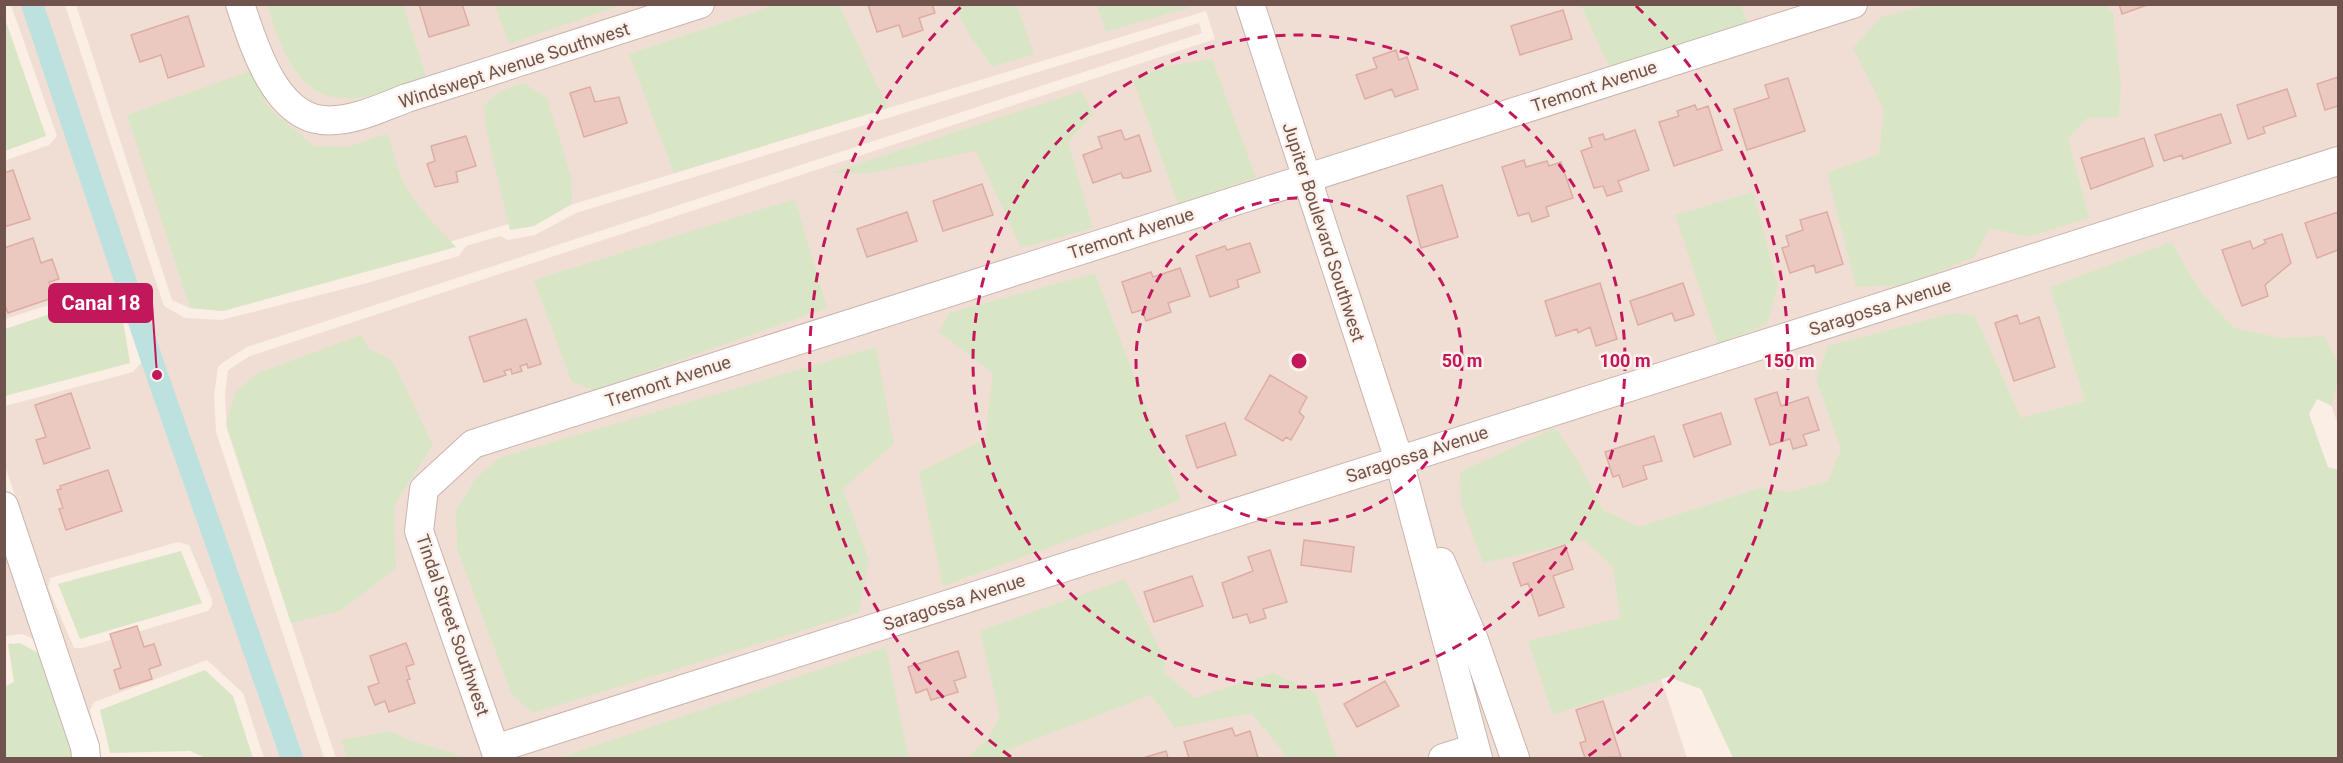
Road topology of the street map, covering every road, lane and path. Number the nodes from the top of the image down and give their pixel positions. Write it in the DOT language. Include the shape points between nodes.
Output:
graph roads {
  1 [pos="240,4"];
  2 [pos="700,4"];
  3 [pos="1250,4"];
  4 [pos="1853,4"];
  5 [pos="2338,161"];
  6 [pos="1306,177"];
  7 [pos="1399,460"];
  8 [pos="424,489"];
  9 [pos="4,506"];
  10 [pos="10,542"];
  11 [pos="1477,753"];
  12 [pos="497,754"];
  13 [pos="86,759"];
  14 [pos="1443,759"];
  15 [pos="1515,759"];
  1 -- 2 [label="street, Windswept Avenue Southwest" via="268,79 291,106 321,120 362,116 406,98"];
  3 -- 6 [label="street, Jupiter Boulevard Southwest"];
  4 -- 6 [label="street, Tremont Avenue"];
  5 -- 7 [label="street, Saragossa Avenue"];
  6 -- 7 [label="street, Jupiter Boulevard Southwest"];
  6 -- 8 [label="street, Tremont Avenue" via="473,444"];
  7 -- 11 [label="street, Jupiter Boulevard Southwest"];
  7 -- 12 [label="street, Saragossa Avenue"];
  7 -- 15 [label="street, Jupiter Boulevard Southwest" via="1474,640"];
  8 -- 12 [label="street, Tindal Street Southwest" via="419,531"];
  9 -- 10 [label="street"];
  10 -- 13 [label="street" via="85,747"];
  11 -- 14 [label="street"];
}
